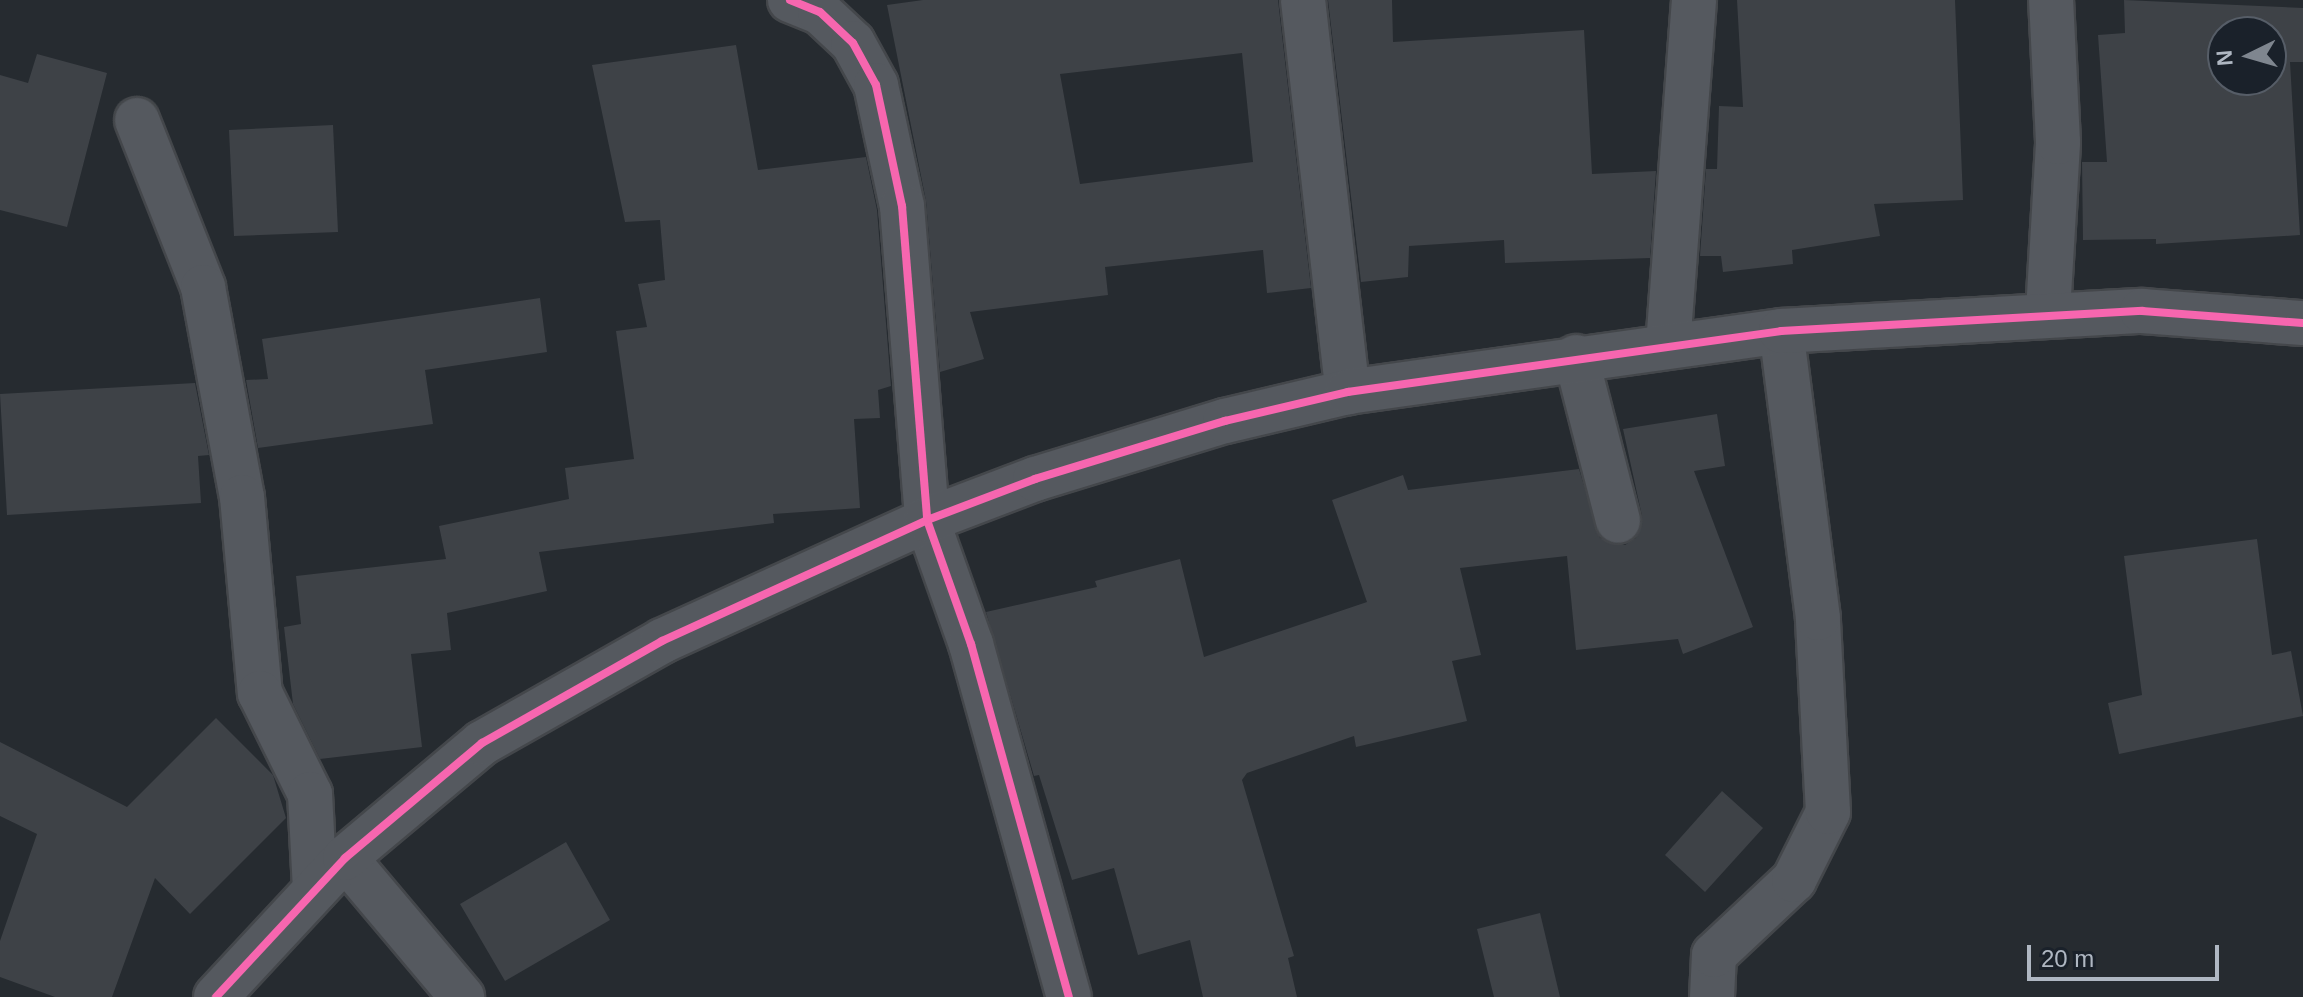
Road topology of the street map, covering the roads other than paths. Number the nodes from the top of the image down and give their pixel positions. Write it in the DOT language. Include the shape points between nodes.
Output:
graph roads {
  1 [pos="790,0"];
  2 [pos="1303,0"];
  3 [pos="1694,0"];
  4 [pos="2051,0"];
  5 [pos="137,120"];
  6 [pos="2048,312"];
  7 [pos="2303,323"];
  8 [pos="1781,331"];
  9 [pos="1668,346"];
  10 [pos="1576,357"];
  11 [pos="1348,392"];
  12 [pos="927,520"];
  13 [pos="1618,521"];
  14 [pos="345,858"];
  15 [pos="315,890"];
  16 [pos="216,997"];
  17 [pos="462,997"];
  18 [pos="1069,997"];
  19 [pos="1712,997"];
  1 -- 12 [label="street" via="820,12 853,43 876,85 902,206"];
  2 -- 11 [label="street"];
  3 -- 9 [label="street"];
  4 -- 6 [label="street" via="2058,142"];
  5 -- 15 [label="street" via="203,287 242,497 260,693 310,794"];
  6 -- 7 [label="street" via="2142,311"];
  6 -- 8 [label="street"];
  8 -- 9 [label="street"];
  8 -- 19 [label="street" via="1818,618 1828,812 1794,880 1714,955"];
  9 -- 10 [label="street"];
  10 -- 11 [label="street"];
  10 -- 13 [label="street"];
  11 -- 12 [label="street" via="1211,425"];
  12 -- 14 [label="street" via="662,641 550,701 435,778"];
  12 -- 18 [label="street" via="971,644"];
  14 -- 15 [label="street"];
  14 -- 17 [label="street"];
  15 -- 16 [label="street"];
}
